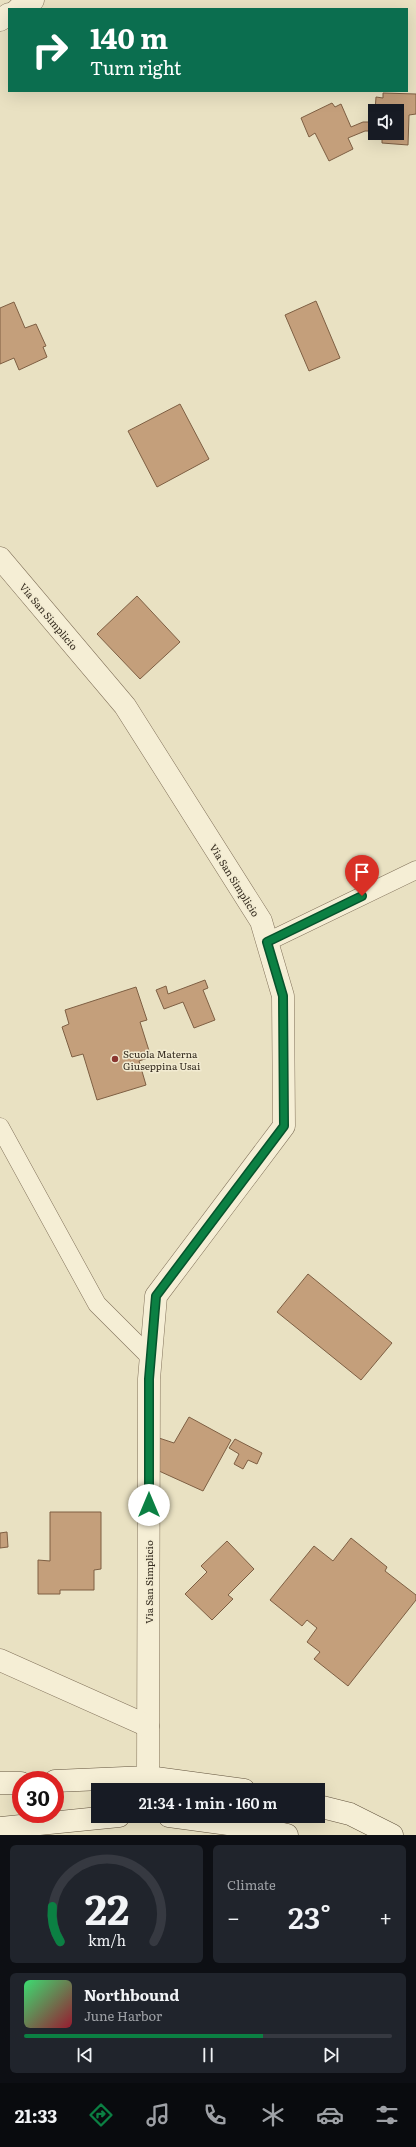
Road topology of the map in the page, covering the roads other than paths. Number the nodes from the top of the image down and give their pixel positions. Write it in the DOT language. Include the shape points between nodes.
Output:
graph roads {
  1 [pos="34,0"];
  2 [pos="20,8"];
  3 [pos="0,558"];
  4 [pos="416,870"];
  5 [pos="267,942"];
  6 [pos="0,1127"];
  7 [pos="151,1358"];
  8 [pos="0,1660"];
  9 [pos="148,1726"];
  10 [pos="148,1777"];
  11 [pos="64,1781"];
  12 [pos="0,1783"];
  13 [pos="12,1783"];
  14 [pos="192,1783"];
  15 [pos="325,1808"];
  16 [pos="91,1819"];
  17 [pos="220,1823"];
  18 [pos="0,1828"];
  19 [pos="287,1835"];
  20 [pos="392,1835"];
  1 -- 2 [label="street"];
  3 -- 5 [label="street, Via San Simplicio" via="125,706 260,921"];
  4 -- 5 [label="lane"];
  5 -- 7 [label="street, Via San Simplicio" via="283,996 284,1126 156,1296"];
  6 -- 7 [label="lane" via="97,1304"];
  7 -- 9 [label="street, Via San Simplicio"];
  8 -- 9 [label="street"];
  9 -- 10 [label="street, Via San Simplicio"];
  10 -- 11 [label="street"];
  10 -- 14 [label="street"];
  12 -- 13 [label="street"];
  15 -- 20 [label="street" via="350,1814"];
  16 -- 18 [label="street"];
  17 -- 19 [label="street"];
}
